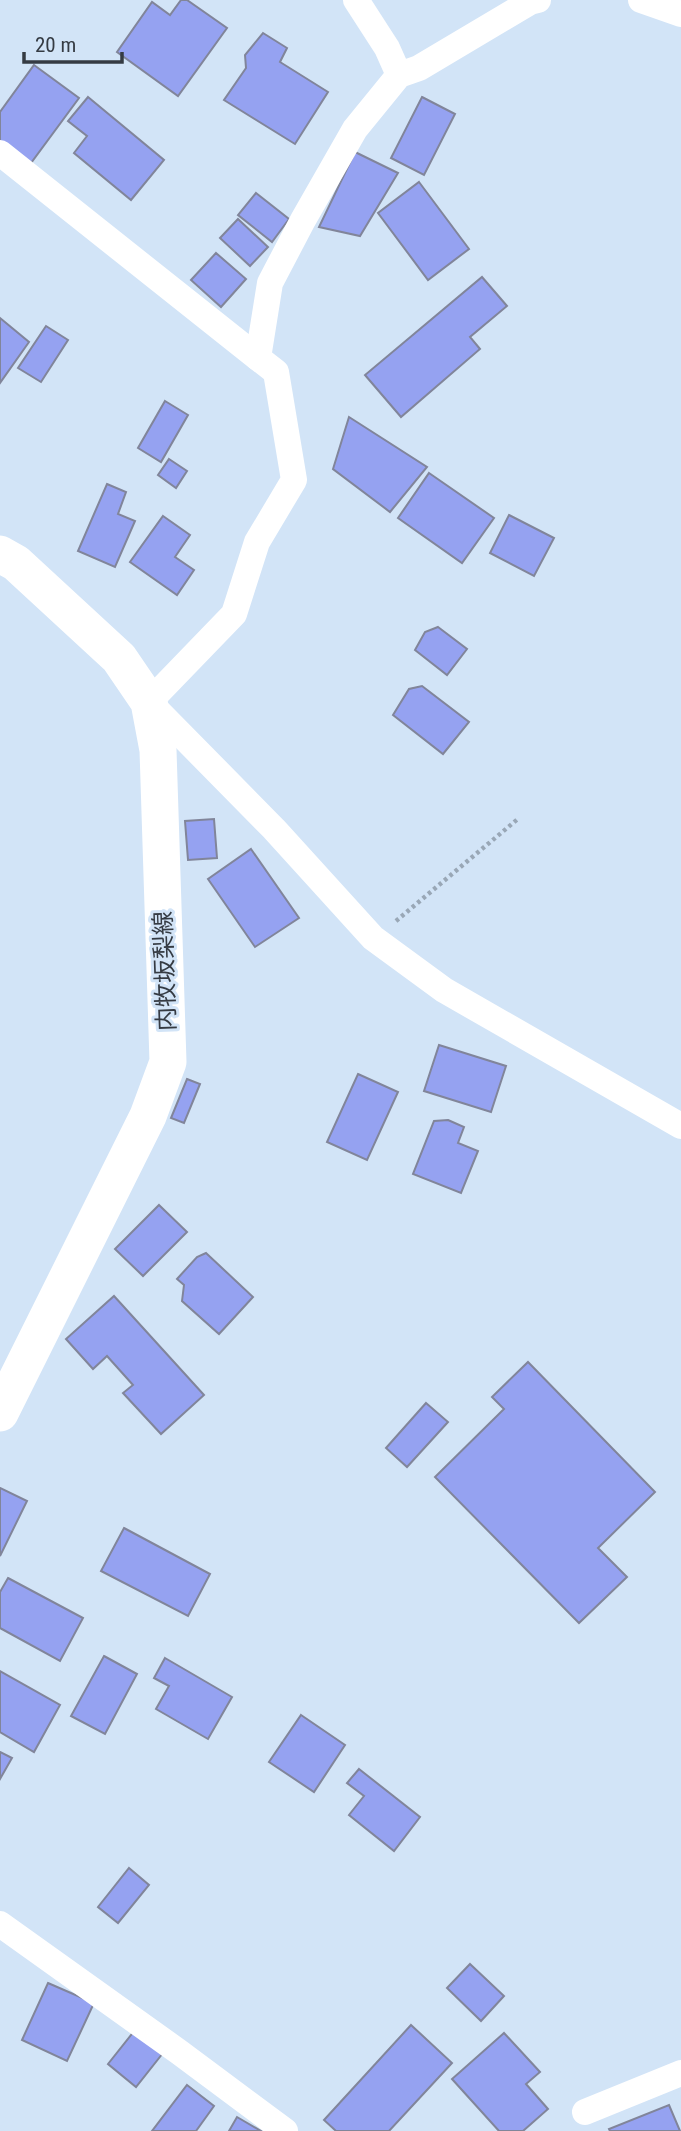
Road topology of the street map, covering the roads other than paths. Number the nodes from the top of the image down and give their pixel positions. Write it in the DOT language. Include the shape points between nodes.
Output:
graph roads {
  1 [pos="356,0"];
  2 [pos="538,0"];
  3 [pos="641,0"];
  4 [pos="681,15"];
  5 [pos="400,75"];
  6 [pos="0,153"];
  7 [pos="258,358"];
  8 [pos="0,554"];
  9 [pos="149,702"];
  10 [pos="681,1126"];
  11 [pos="0,1413"];
  12 [pos="0,1924"];
  13 [pos="681,2073"];
  14 [pos="585,2112"];
  15 [pos="285,2131"];
  1 -- 5 [label="street"];
  2 -- 5 [label="street"];
  3 -- 4 [label="street"];
  5 -- 7 [label="street" via="355,129 270,283"];
  6 -- 7 [label="street"];
  7 -- 9 [label="street" via="276,372 294,480 257,542 233,614"];
  8 -- 9 [label="main road, 内牧坂梨線" via="16,563 119,658"];
  9 -- 10 [label="street" via="373,938 444,990"];
  9 -- 11 [label="main road, 内牧坂梨線" via="158,750 168,1062 148,1116"];
  12 -- 15 [label="street"];
  13 -- 14 [label="street"];
}
